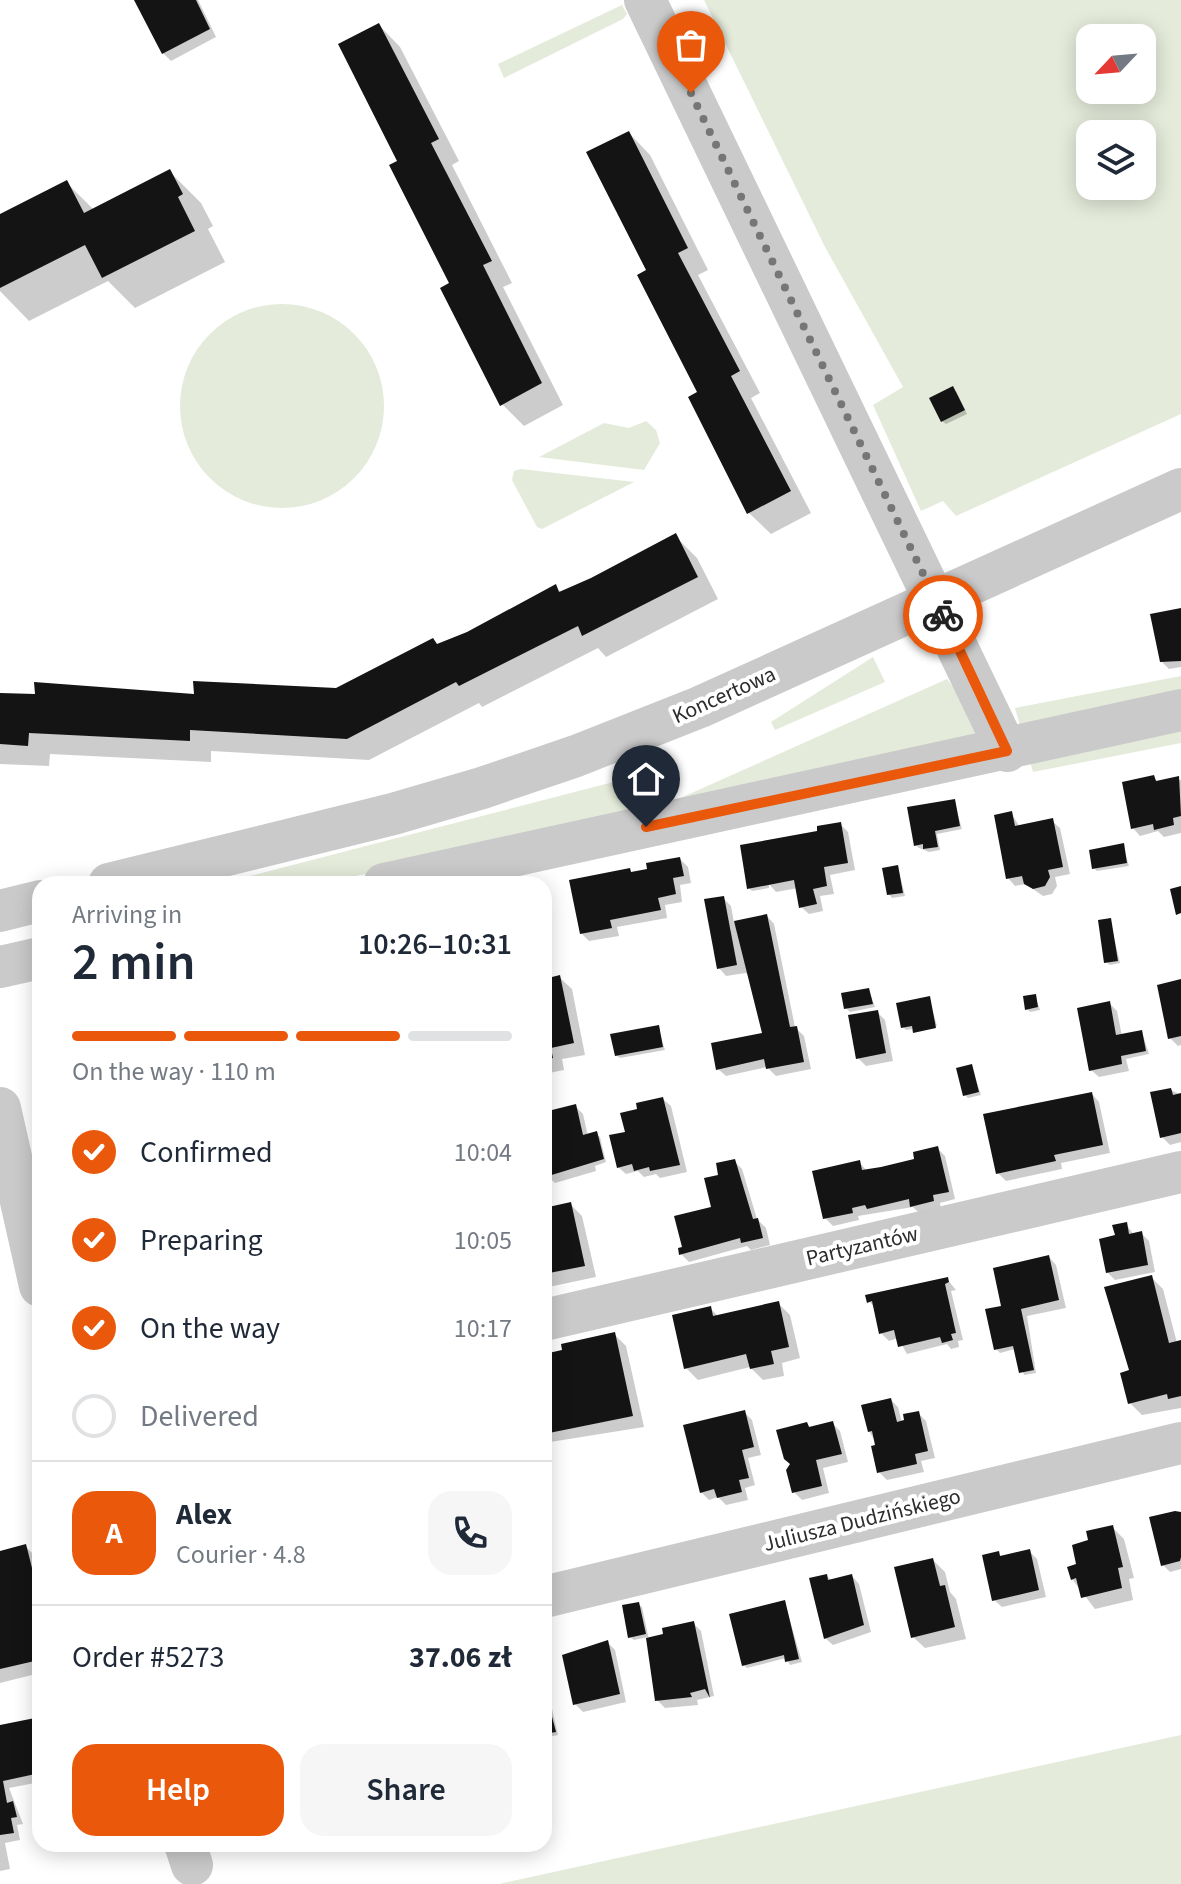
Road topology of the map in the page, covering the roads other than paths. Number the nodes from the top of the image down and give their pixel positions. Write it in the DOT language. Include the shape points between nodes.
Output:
graph roads {
  1 [pos="645,0"];
  2 [pos="1181,489"];
  3 [pos="935,600"];
  4 [pos="1181,710"];
  5 [pos="1007,751"];
  6 [pos="141,876"];
  7 [pos="421,876"];
  8 [pos="32,903"];
  9 [pos="0,911"];
  10 [pos="32,960"];
  11 [pos="0,967"];
  12 [pos="0,1108"];
  13 [pos="1181,1172"];
  14 [pos="32,1250"];
  15 [pos="552,1318"];
  16 [pos="1181,1443"];
  17 [pos="552,1595"];
  1 -- 3 [label="street"];
  2 -- 3 [label="street, Koncertowa"];
  3 -- 5 [label="street"];
  3 -- 6 [label="street, Koncertowa" via="700,707 522,775 393,814"];
  4 -- 5 [label="street"];
  5 -- 7 [label="street"];
  8 -- 9 [label="street"];
  10 -- 11 [label="street"];
  12 -- 14 [label="street"];
  13 -- 15 [label="street, Partyzantów"];
  16 -- 17 [label="street, Juliusza Dudzińskiego"];
}
